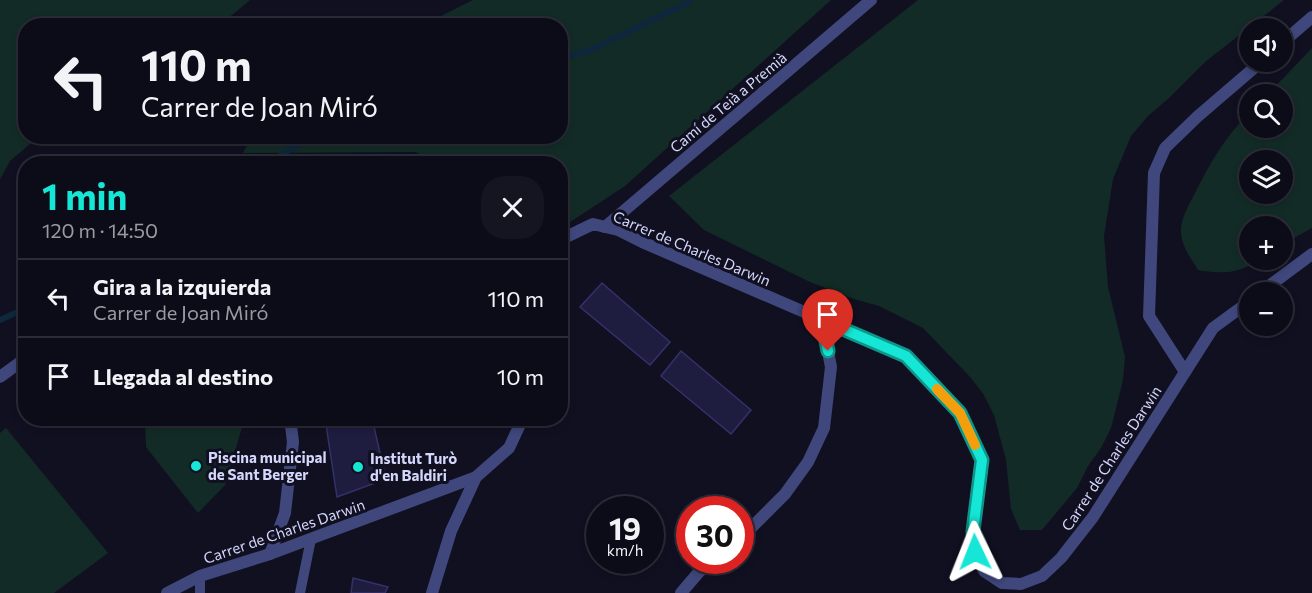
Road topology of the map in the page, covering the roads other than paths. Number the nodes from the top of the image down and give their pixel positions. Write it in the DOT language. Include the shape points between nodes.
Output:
graph roads {
  1 [pos="871,0"];
  2 [pos="1312,17"];
  3 [pos="1293,33"];
  4 [pos="1249,72"];
  5 [pos="605,227"];
  6 [pos="568,236"];
  7 [pos="1312,254"];
  8 [pos="1274,282"];
  9 [pos="1239,309"];
  10 [pos="822,320"];
  11 [pos="18,364"];
  12 [pos="1185,372"];
  13 [pos="0,377"];
  14 [pos="291,426"];
  15 [pos="519,426"];
  16 [pos="476,477"];
  17 [pos="754,525"];
  18 [pos="311,539"];
  19 [pos="270,554"];
  20 [pos="697,574"];
  21 [pos="200,576"];
  22 [pos="167,593"];
  23 [pos="200,593"];
  24 [pos="300,593"];
  25 [pos="432,593"];
  26 [pos="681,593"];
  1 -- 5 [label="street, Camí de Teià a Premià"];
  2 -- 3 [label="street"];
  4 -- 12 [label="street" via="1165,148 1154,173 1149,316"];
  5 -- 6 [label="street, Carrer de Charles Darwin" via="593,224"];
  5 -- 10 [label="street, Carrer de Charles Darwin"];
  7 -- 8 [label="street"];
  9 -- 12 [label="street, Carrer de Charles Darwin" via="1213,328"];
  10 -- 12 [label="street, Carrer de Charles Darwin" via="906,356 960,413 982,460 973,531 975,552 984,571 1002,584 1021,584 1042,576 1062,558 1093,517"];
  10 -- 17 [label="street" via="831,367 824,428 808,462 785,494"];
  11 -- 13 [label="street"];
  14 -- 19 [label="street" via="293,442 285,513"];
  15 -- 16 [label="street, Carrer de Charles Darwin" via="509,448"];
  16 -- 18 [label="street, Carrer de Charles Darwin"];
  16 -- 25 [label="street" via="451,531"];
  18 -- 19 [label="street, Carrer de Charles Darwin"];
  18 -- 24 [label="lane"];
  19 -- 21 [label="street, Carrer de Charles Darwin"];
  20 -- 26 [label="street"];
  21 -- 22 [label="street, Carrer de Charles Darwin"];
  21 -- 23 [label="lane"];
}
